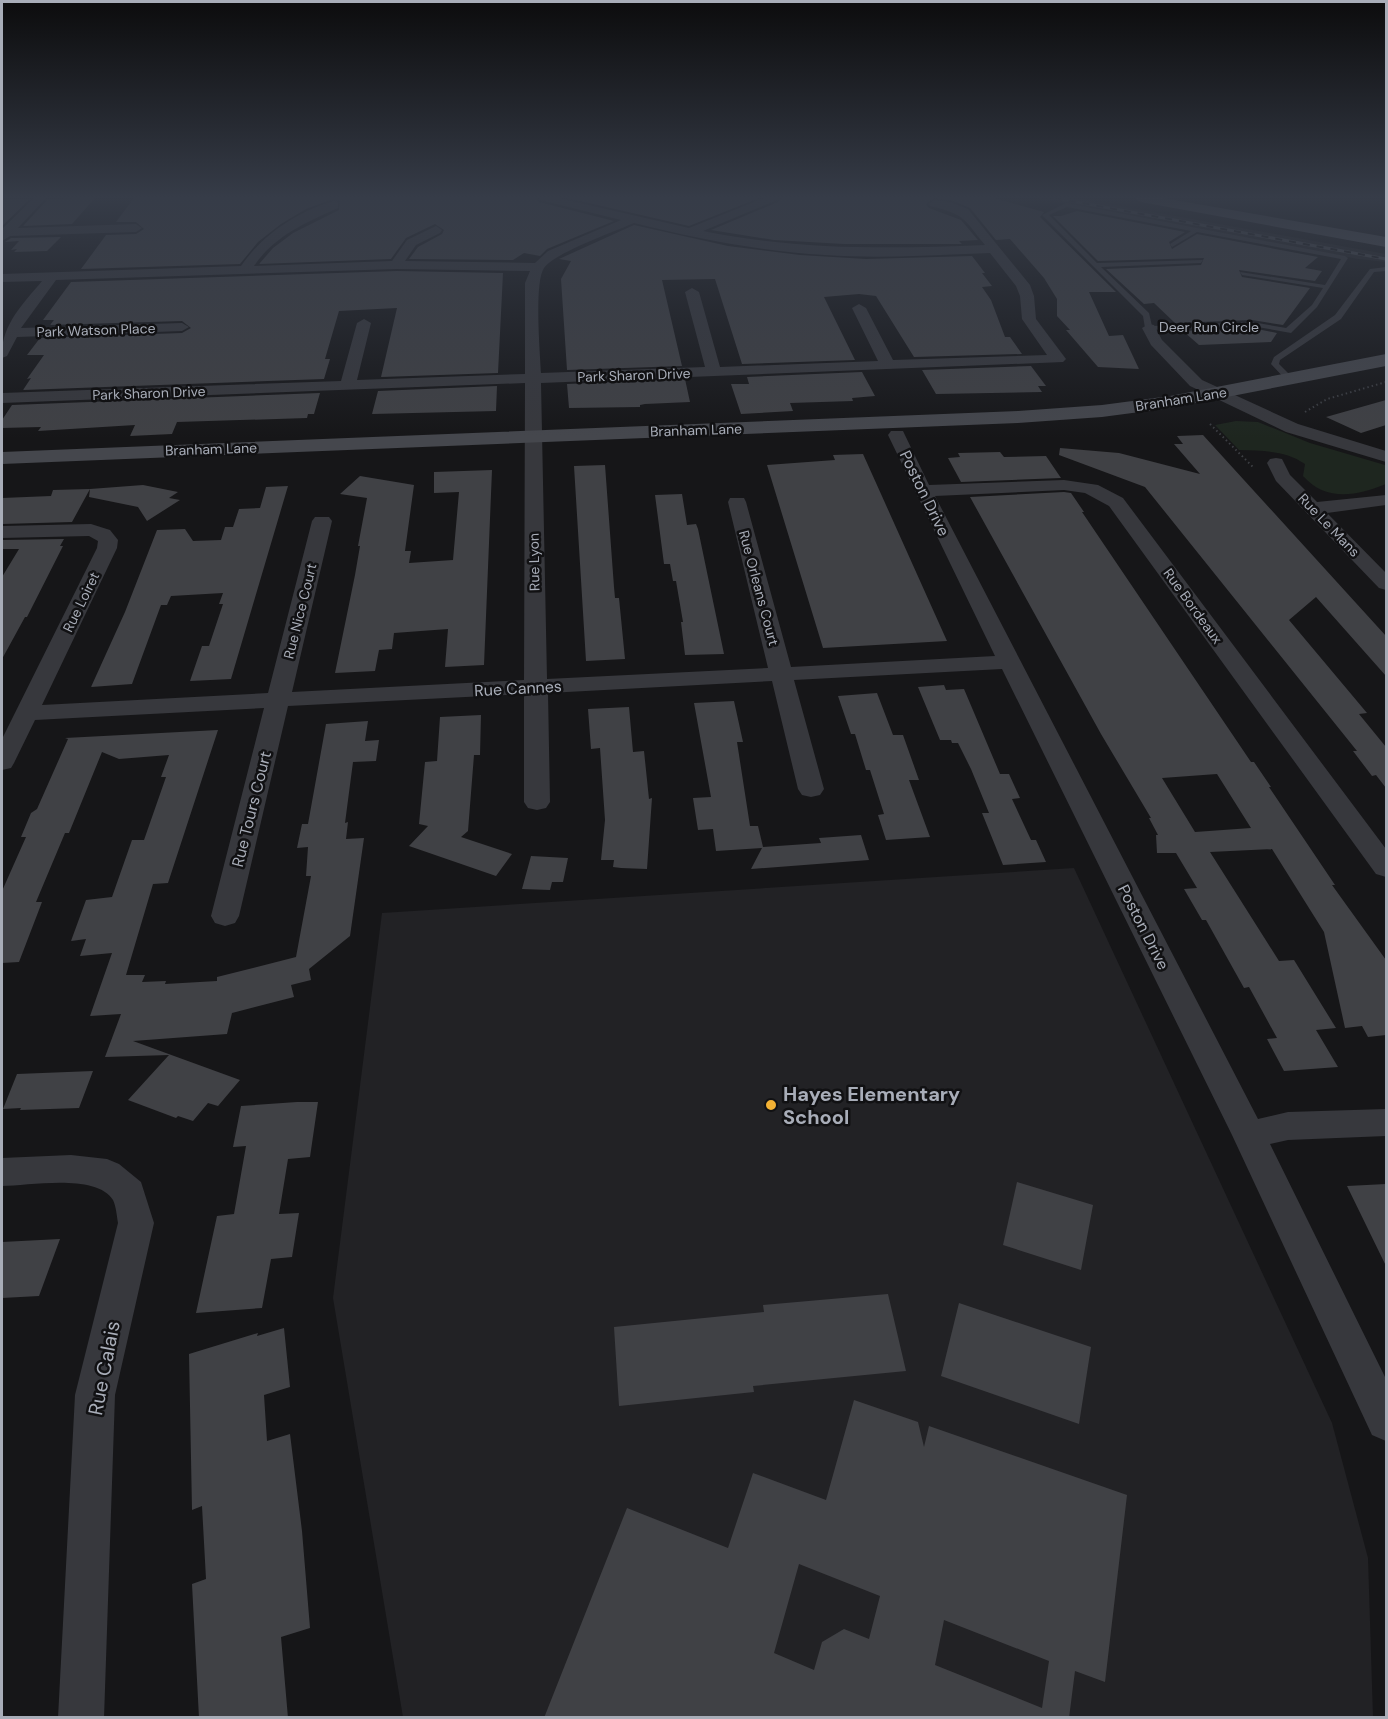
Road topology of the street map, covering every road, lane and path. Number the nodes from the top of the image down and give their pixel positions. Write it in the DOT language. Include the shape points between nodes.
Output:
graph roads {
  1 [pos="51,278"];
  2 [pos="534,278"];
  3 [pos="1018,278"];
  4 [pos="1108,278"];
  5 [pos="1274,278"];
  6 [pos="1332,278"];
  7 [pos="1366,278"];
  8 [pos="1327,287"];
  9 [pos="692,292"];
  10 [pos="859,308"];
  11 [pos="364,323"];
  12 [pos="182,327"];
  13 [pos="1149,328"];
  14 [pos="10,333"];
  15 [pos="2,352"];
  16 [pos="1386,360"];
  17 [pos="888,366"];
  18 [pos="714,372"];
  19 [pos="1386,374"];
  20 [pos="532,379"];
  21 [pos="1291,380"];
  22 [pos="1386,382"];
  23 [pos="348,386"];
  24 [pos="1218,394"];
  25 [pos="2,398"];
  26 [pos="1240,405"];
  27 [pos="1305,412"];
  28 [pos="1210,424"];
  29 [pos="897,435"];
  30 [pos="533,443"];
  31 [pos="1386,456"];
  32 [pos="2,458"];
  33 [pos="1276,463"];
  34 [pos="1253,467"];
  35 [pos="2,472"];
  36 [pos="923,491"];
  37 [pos="1386,500"];
  38 [pos="737,502"];
  39 [pos="1313,508"];
  40 [pos="322,521"];
  41 [pos="2,532"];
  42 [pos="1386,584"];
  43 [pos="1009,662"];
  44 [pos="780,674"];
  45 [pos="536,687"];
  46 [pos="277,701"];
  47 [pos="26,713"];
  48 [pos="2,763"];
  49 [pos="811,789"];
  50 [pos="537,802"];
  51 [pos="1386,868"];
  52 [pos="225,916"];
  53 [pos="1386,1122"];
  54 [pos="1249,1135"];
  55 [pos="2,1172"];
  56 [pos="1386,1421"];
  57 [pos="81,1718"];
  1 -- 14 [label="street"];
  2 -- 20 [label="street, Rue Lyon"];
  3 -- 17 [label="street, Park Sharon Drive" via="1027,296 1029,319 1058,359"];
  4 -- 13 [label="lane, Deer Run Circle" via="1146,315"];
  5 -- 8 [label="lane"];
  6 -- 8 [label="lane, Deer Run Circle"];
  7 -- 21 [label="lane" via="1338,317 1277,359 1275,364"];
  8 -- 13 [label="lane, Deer Run Circle" via="1315,306 1288,331 1252,324"];
  9 -- 18 [label="street"];
  10 -- 17 [label="street"];
  11 -- 23 [label="street"];
  12 -- 14 [label="street, Park Watson Place"];
  13 -- 24 [label="street, Deer Run Circle" via="1156,342 1196,383"];
  14 -- 15 [label="street"];
  16 -- 21 [label="main road, Branham Lane"];
  17 -- 18 [label="street, Park Sharon Drive"];
  18 -- 20 [label="street, Park Sharon Drive"];
  19 -- 26 [label="main road, Branham Lane"];
  20 -- 23 [label="street, Park Sharon Drive"];
  20 -- 30 [label="street, Rue Lyon"];
  21 -- 24 [label="main road, Branham Lane"];
  22 -- 27 [label="path" via="1327,399"];
  23 -- 25 [label="street, Park Sharon Drive"];
  24 -- 26 [label="street, Deer Run Circle"];
  24 -- 30 [label="main road, Branham Lane" via="1102,411"];
  26 -- 29 [label="main road, Branham Lane" via="1121,423"];
  26 -- 31 [label="street, Deer Run Circle" via="1292,428"];
  28 -- 34 [label="path"];
  29 -- 30 [label="main road, Branham Lane"];
  29 -- 36 [label="street, Poston Drive"];
  30 -- 32 [label="main road, Branham Lane"];
  30 -- 35 [label="main road, Branham Lane"];
  30 -- 45 [label="street, Rue Lyon"];
  33 -- 39 [label="street, Rue Le Mans" via="1282,477"];
  36 -- 43 [label="street, Poston Drive"];
  36 -- 51 [label="street, Rue Bordeaux" via="1065,485 1104,492 1116,502"];
  37 -- 39 [label="street"];
  38 -- 44 [label="street, Rue Orleans Court"];
  39 -- 42 [label="street, Rue Le Mans"];
  40 -- 46 [label="street, Rue Nice Court"];
  41 -- 47 [label="street, Rue Loiret" via="91,530 108,540"];
  43 -- 44 [label="street, Rue Cannes"];
  43 -- 54 [label="street, Poston Drive"];
  44 -- 45 [label="street, Rue Cannes"];
  44 -- 49 [label="street, Rue Orleans Court"];
  45 -- 46 [label="street, Rue Cannes"];
  45 -- 50 [label="street, Rue Lyon"];
  46 -- 47 [label="street, Rue Cannes"];
  46 -- 52 [label="street, Rue Tours Court"];
  47 -- 48 [label="street, Rue Loiret"];
  53 -- 54 [label="street" via="1288,1126"];
  54 -- 56 [label="street, Poston Drive"];
  55 -- 57 [label="street, Rue Calais" via="71,1169 107,1174 129,1193 136,1223 94,1395"];
}
